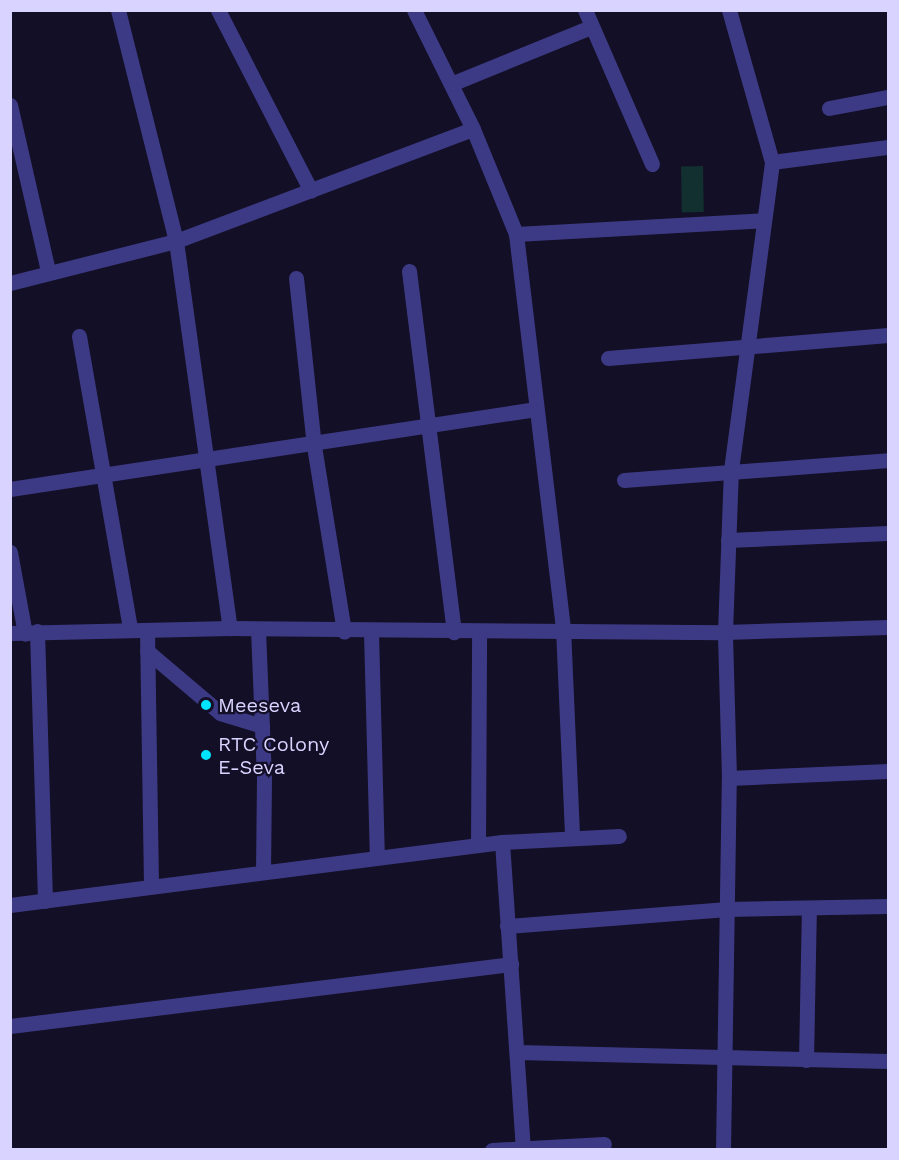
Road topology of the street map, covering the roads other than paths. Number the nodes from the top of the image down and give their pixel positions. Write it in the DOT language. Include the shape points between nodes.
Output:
graph roads {
  1 [pos="118,10"];
  2 [pos="218,10"];
  3 [pos="414,10"];
  4 [pos="585,10"];
  5 [pos="729,10"];
  6 [pos="591,27"];
  7 [pos="451,84"];
  8 [pos="888,97"];
  9 [pos="10,105"];
  10 [pos="829,108"];
  11 [pos="473,129"];
  12 [pos="888,147"];
  13 [pos="772,162"];
  14 [pos="652,165"];
  15 [pos="311,190"];
  16 [pos="764,220"];
  17 [pos="516,234"];
  18 [pos="176,241"];
  19 [pos="48,271"];
  20 [pos="409,271"];
  21 [pos="296,278"];
  22 [pos="10,283"];
  23 [pos="888,335"];
  24 [pos="79,336"];
  25 [pos="744,347"];
  26 [pos="608,358"];
  27 [pos="536,409"];
  28 [pos="428,426"];
  29 [pos="314,446"];
  30 [pos="888,460"];
  31 [pos="208,461"];
  32 [pos="730,470"];
  33 [pos="101,473"];
  34 [pos="624,480"];
  35 [pos="10,489"];
  36 [pos="888,533"];
  37 [pos="728,540"];
  38 [pos="10,552"];
  39 [pos="888,627"];
  40 [pos="230,628"];
  41 [pos="563,628"];
  42 [pos="130,629"];
  43 [pos="258,629"];
  44 [pos="147,630"];
  45 [pos="479,631"];
  46 [pos="344,632"];
  47 [pos="371,632"];
  48 [pos="454,632"];
  49 [pos="724,632"];
  50 [pos="24,633"];
  51 [pos="147,651"];
  52 [pos="262,726"];
  53 [pos="888,771"];
  54 [pos="729,778"];
  55 [pos="572,836"];
  56 [pos="620,836"];
  57 [pos="502,842"];
  58 [pos="478,845"];
  59 [pos="377,857"];
  60 [pos="263,871"];
  61 [pos="151,885"];
  62 [pos="45,901"];
  63 [pos="10,905"];
  64 [pos="888,906"];
  65 [pos="809,908"];
  66 [pos="727,909"];
  67 [pos="507,926"];
  68 [pos="511,964"];
  69 [pos="10,1026"];
  70 [pos="517,1052"];
  71 [pos="726,1058"];
  72 [pos="806,1060"];
  73 [pos="888,1061"];
  74 [pos="604,1144"];
  75 [pos="523,1147"];
  76 [pos="492,1149"];
  77 [pos="723,1149"];
  1 -- 18 [label="street"];
  2 -- 15 [label="street"];
  3 -- 7 [label="street"];
  4 -- 6 [label="street"];
  5 -- 13 [label="street"];
  6 -- 7 [label="street"];
  6 -- 14 [label="street"];
  7 -- 11 [label="street"];
  8 -- 10 [label="street"];
  9 -- 19 [label="street"];
  11 -- 15 [label="street"];
  11 -- 17 [label="street"];
  12 -- 13 [label="street"];
  13 -- 16 [label="street"];
  15 -- 18 [label="street"];
  16 -- 17 [label="street"];
  16 -- 25 [label="street"];
  17 -- 27 [label="street"];
  18 -- 19 [label="street"];
  18 -- 31 [label="street"];
  19 -- 22 [label="street"];
  20 -- 28 [label="street"];
  21 -- 29 [label="street"];
  23 -- 25 [label="street"];
  24 -- 33 [label="street"];
  25 -- 26 [label="street"];
  25 -- 32 [label="street"];
  27 -- 28 [label="street"];
  27 -- 41 [label="street"];
  28 -- 29 [label="street"];
  28 -- 48 [label="street"];
  29 -- 31 [label="street"];
  29 -- 46 [label="street"];
  30 -- 32 [label="street"];
  31 -- 33 [label="street"];
  31 -- 40 [label="street"];
  32 -- 34 [label="street"];
  32 -- 37 [label="street"];
  33 -- 35 [label="street"];
  33 -- 42 [label="street"];
  36 -- 37 [label="street"];
  37 -- 49 [label="street"];
  38 -- 50 [label="street"];
  39 -- 49 [label="street"];
  40 -- 43 [label="street"];
  40 -- 44 [label="street"];
  41 -- 45 [label="street"];
  41 -- 49 [label="street"];
  41 -- 55 [label="street"];
  42 -- 44 [label="street"];
  42 -- 50 [label="street"];
  43 -- 46 [label="street"];
  43 -- 52 [label="street"];
  44 -- 51 [label="street"];
  45 -- 48 [label="street"];
  45 -- 58 [label="street"];
  46 -- 47 [label="street"];
  47 -- 48 [label="street"];
  47 -- 59 [label="street"];
  49 -- 54 [label="street"];
  50 -- 62 [label="street"];
  51 -- 52 [label="street" via="220,713"];
  51 -- 61 [label="street"];
  52 -- 60 [label="street"];
  53 -- 54 [label="street"];
  54 -- 66 [label="street"];
  55 -- 56 [label="street"];
  55 -- 57 [label="street"];
  57 -- 58 [label="street"];
  57 -- 67 [label="street"];
  58 -- 59 [label="street"];
  59 -- 60 [label="street"];
  60 -- 61 [label="street"];
  61 -- 62 [label="street"];
  62 -- 63 [label="street"];
  64 -- 65 [label="street"];
  65 -- 66 [label="street"];
  65 -- 72 [label="street"];
  66 -- 67 [label="street"];
  66 -- 71 [label="street"];
  67 -- 68 [label="street"];
  68 -- 69 [label="street"];
  68 -- 70 [label="street"];
  70 -- 71 [label="street"];
  70 -- 75 [label="street"];
  71 -- 72 [label="street"];
  71 -- 77 [label="street"];
  72 -- 73 [label="street"];
  74 -- 75 [label="street"];
  75 -- 76 [label="street"];
}
